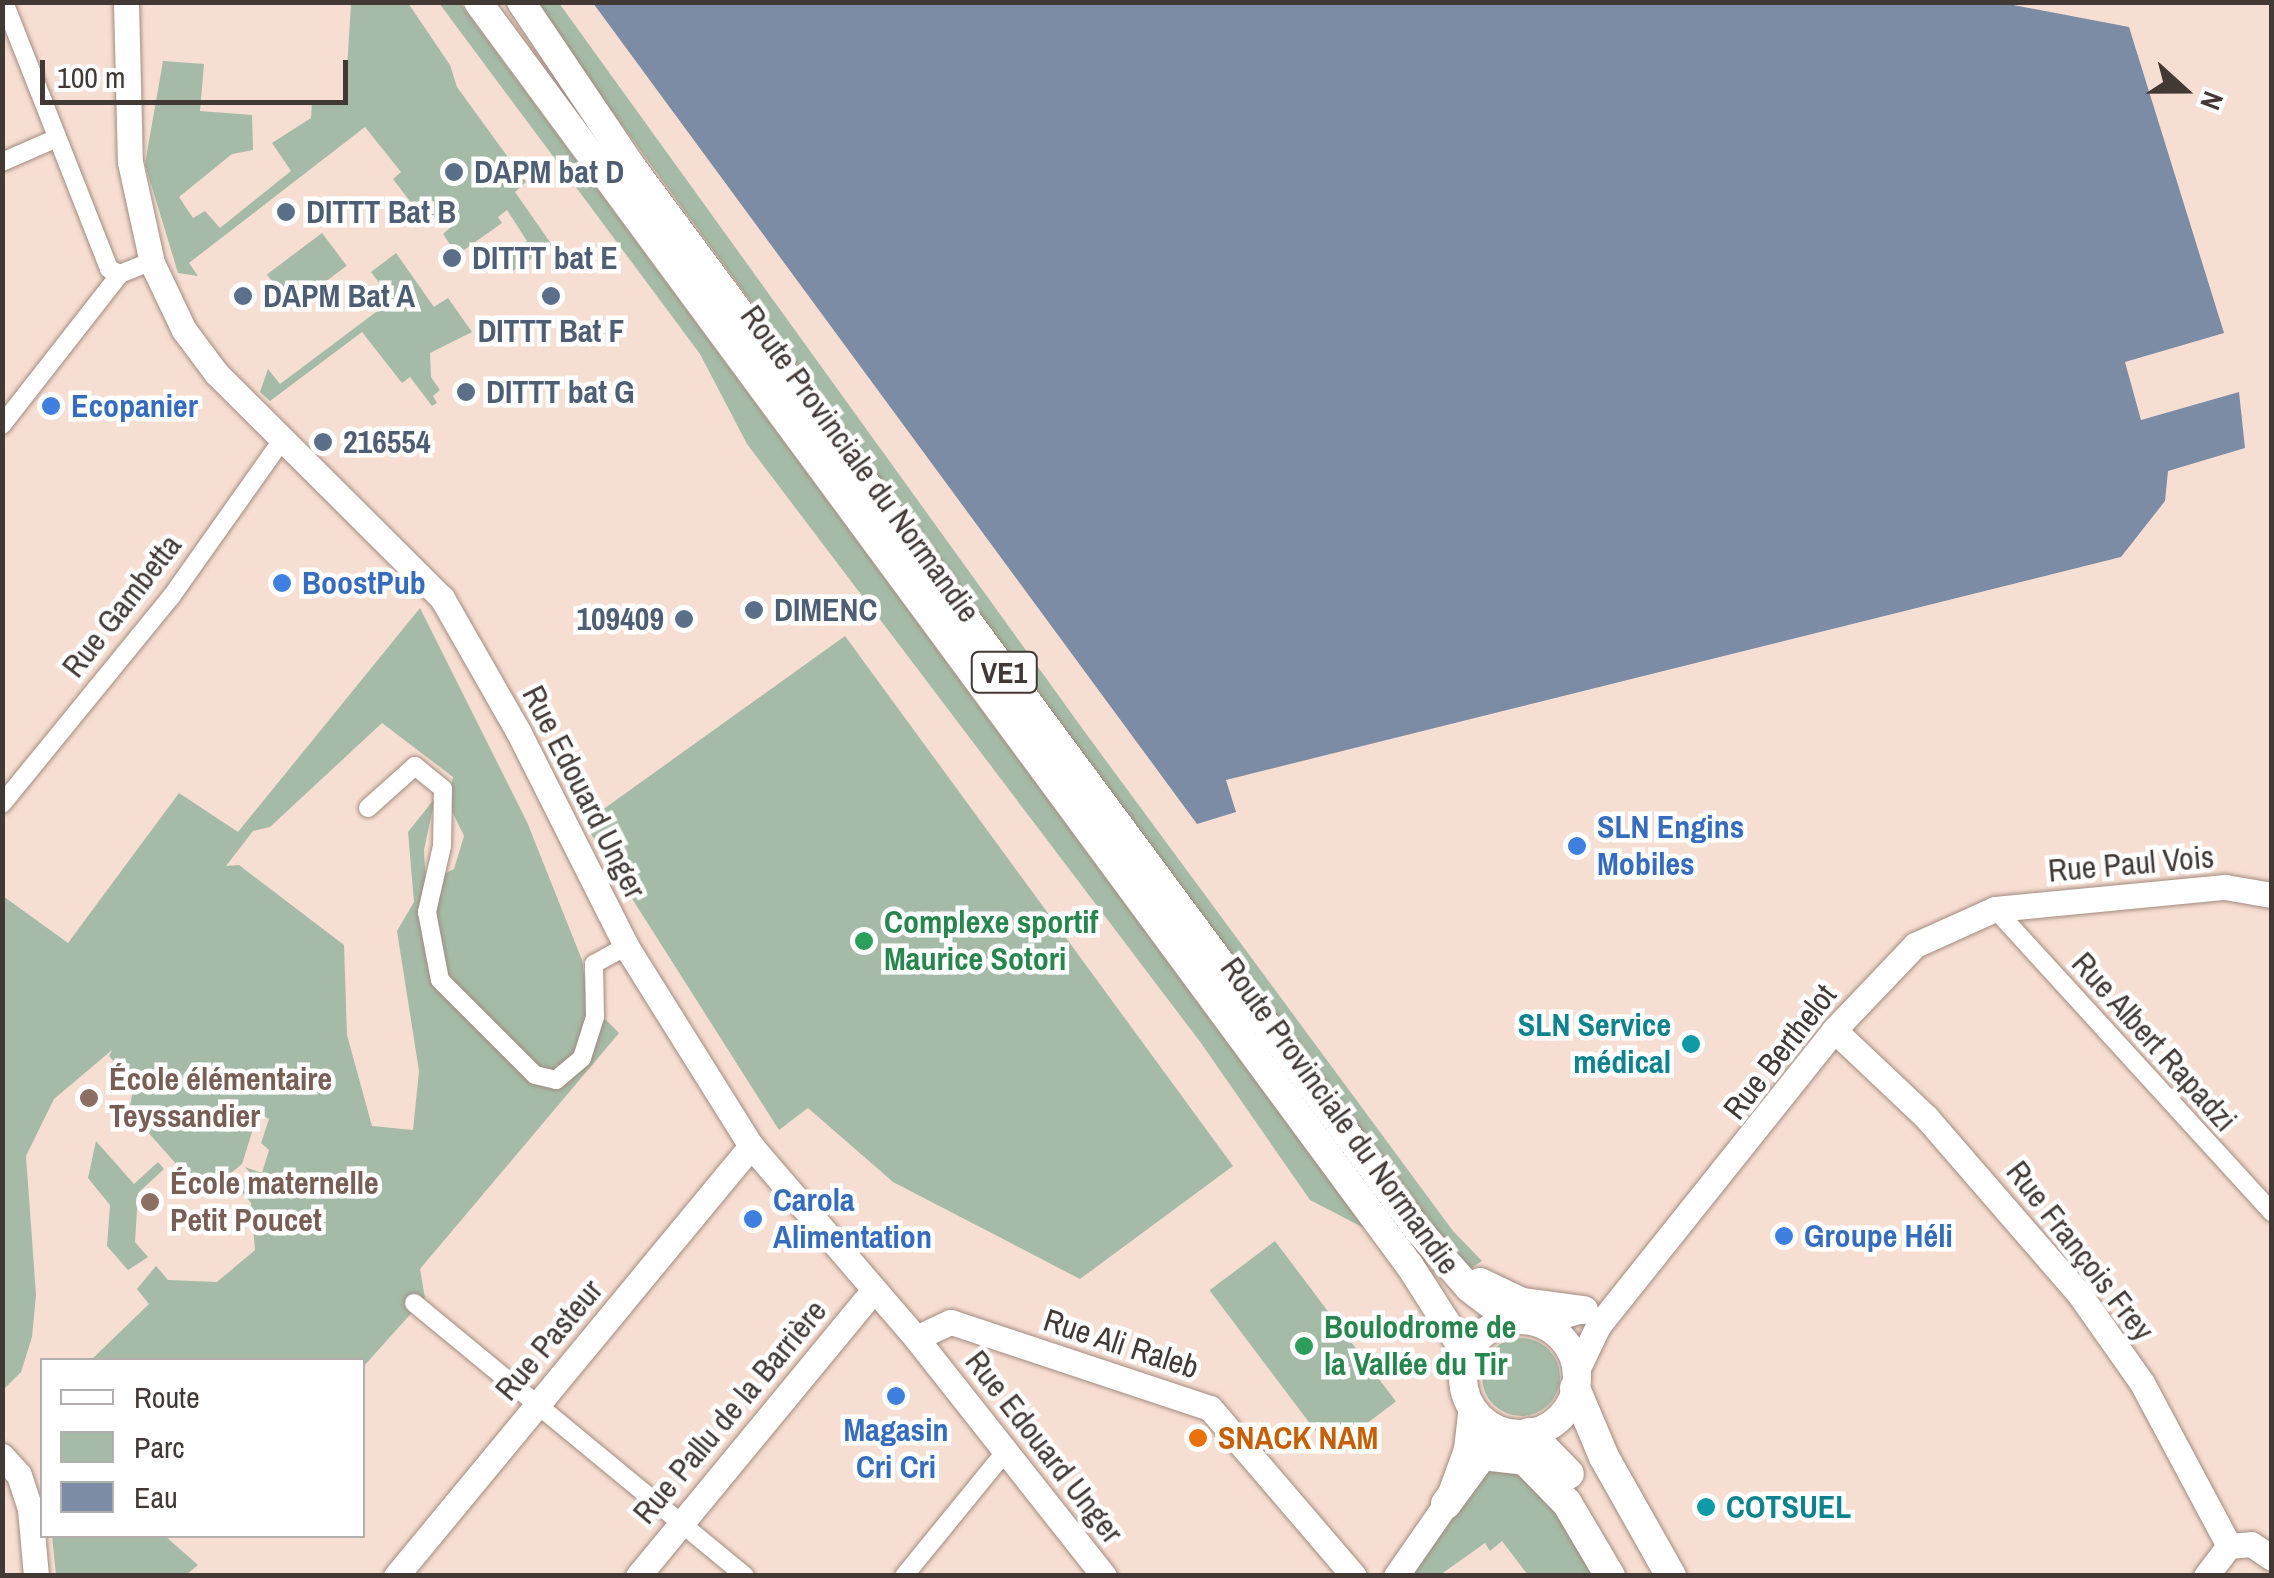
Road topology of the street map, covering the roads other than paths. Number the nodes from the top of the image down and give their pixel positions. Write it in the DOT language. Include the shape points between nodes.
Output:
graph roads {
  1 [pos="4,2"];
  2 [pos="126,2"];
  3 [pos="478,2"];
  4 [pos="521,2"];
  5 [pos="57,138"];
  6 [pos="2,162"];
  7 [pos="152,260"];
  8 [pos="120,274"];
  9 [pos="2,425"];
  10 [pos="284,439"];
  11 [pos="2,804"];
  12 [pos="368,808"];
  13 [pos="2272,895"];
  14 [pos="1996,909"];
  15 [pos="626,946"];
  16 [pos="1834,1030"];
  17 [pos="751,1146"];
  18 [pos="2272,1212"];
  19 [pos="1418,1231"];
  20 [pos="1644,1272"];
  21 [pos="874,1291"];
  22 [pos="414,1303"];
  23 [pos="1583,1310"];
  24 [pos="1524,1321"];
  25 [pos="916,1338"];
  26 [pos="1468,1355"];
  27 [pos="1576,1380"];
  28 [pos="1470,1405"];
  29 [pos="537,1406"];
  30 [pos="1524,1434"];
  31 [pos="1466,1448"];
  32 [pos="1005,1452"];
  33 [pos="2,1456"];
  34 [pos="1446,1504"];
  35 [pos="680,1524"];
  36 [pos="2228,1546"];
  37 [pos="2268,1548"];
  38 [pos="36,1576"];
  39 [pos="396,1576"];
  40 [pos="638,1576"];
  41 [pos="745,1576"];
  42 [pos="904,1576"];
  43 [pos="1104,1576"];
  44 [pos="1354,1576"];
  45 [pos="1396,1576"];
  46 [pos="1610,1576"];
  47 [pos="1631,1576"];
  48 [pos="1671,1576"];
  49 [pos="2206,1576"];
  1 -- 5 [label="street"];
  2 -- 7 [label="street, Rue Edouard Unger" via="130,162"];
  3 -- 26 [label="main road, Route Provinciale du Normandie / VE1" via="1410,1266"];
  4 -- 19 [label="main road, Route Provinciale du Normandie / VE1" via="644,183"];
  5 -- 6 [label="street"];
  5 -- 8 [label="street" via="109,268"];
  7 -- 8 [label="street"];
  7 -- 10 [label="street, Rue Edouard Unger" via="205,359"];
  8 -- 9 [label="street"];
  10 -- 11 [label="street, Rue Gambetta" via="170,597"];
  10 -- 15 [label="street, Rue Edouard Unger" via="442,598 518,730"];
  12 -- 15 [label="street" via="415,766 443,789 442,846 427,912 440,980 535,1075 556,1080 582,1058 596,1017 594,964"];
  13 -- 14 [label="street, Rue Paul Vois" via="2225,887"];
  14 -- 16 [label="street, Rue Berthelot" via="1915,945"];
  14 -- 18 [label="street, Rue Albert Rapadzi"];
  15 -- 17 [label="street, Rue Edouard Unger"];
  16 -- 20 [label="street, Rue Berthelot"];
  16 -- 36 [label="street, Rue François Frey" via="1930,1122 2080,1295 2142,1383"];
  17 -- 21 [label="street, Rue Edouard Unger"];
  17 -- 29 [label="street, Rue Pasteur"];
  19 -- 23 [label="main road" via="1476,1281 1522,1302"];
  19 -- 24 [label="main road, Route Provinciale du Normandie / VE1" via="1468,1288"];
  20 -- 23 [label="street, Rue Berthelot"];
  20 -- 27 [label="street, Rue Berthelot" via="1598,1326"];
  21 -- 25 [label="street, Rue Edouard Unger"];
  21 -- 35 [label="street, Rue Pallu de la Barrière"];
  22 -- 29 [label="street"];
  23 -- 24 [label="street, Rue Berthelot"];
  24 -- 26 [label="main road" via="1485,1332"];
  24 -- 27 [label="main road" via="1564,1341"];
  25 -- 32 [label="street, Rue Edouard Unger"];
  25 -- 44 [label="street, Rue Ali Raleb" via="951,1322 1210,1408"];
  26 -- 28 [label="main road" via="1463,1380"];
  27 -- 30 [label="main road" via="1560,1418"];
  27 -- 48 [label="highway" via="1604,1456"];
  28 -- 30 [label="main road" via="1480,1420"];
  28 -- 31 [label="street"];
  29 -- 35 [label="street"];
  29 -- 39 [label="street, Rue Pasteur"];
  30 -- 31 [label="street"];
  30 -- 47 [label="highway" via="1576,1482"];
  31 -- 34 [label="street"];
  32 -- 42 [label="street"];
  32 -- 43 [label="street, Rue Edouard Unger"];
  33 -- 38 [label="street" via="18,1474 30,1509"];
  34 -- 45 [label="street"];
  34 -- 46 [label="highway" via="1482,1455 1525,1460 1567,1503"];
  35 -- 40 [label="street, Rue Pallu de la Barrière"];
  35 -- 41 [label="street"];
  36 -- 37 [label="street"];
  36 -- 49 [label="street"];
}
